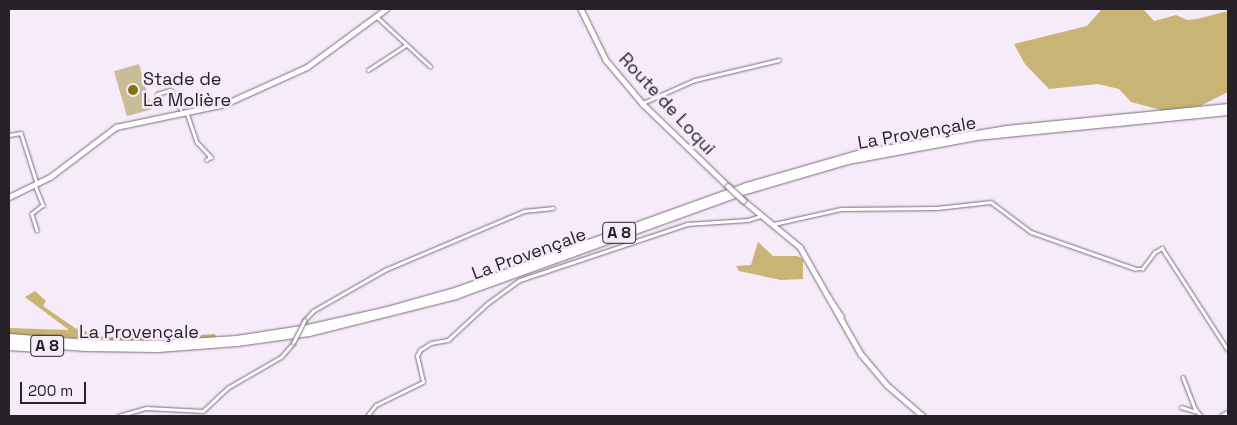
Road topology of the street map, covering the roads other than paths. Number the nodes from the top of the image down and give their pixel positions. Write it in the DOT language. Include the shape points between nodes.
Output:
graph roads {
  1 [pos="386,9"];
  2 [pos="581,9"];
  3 [pos="376,16"];
  4 [pos="406,45"];
  5 [pos="779,60"];
  6 [pos="430,66"];
  7 [pos="368,70"];
  8 [pos="156,94"];
  9 [pos="643,103"];
  10 [pos="1228,107"];
  11 [pos="181,110"];
  12 [pos="1228,112"];
  13 [pos="188,113"];
  14 [pos="9,135"];
  15 [pos="207,160"];
  16 [pos="36,185"];
  17 [pos="9,197"];
  18 [pos="552,208"];
  19 [pos="760,216"];
  20 [pos="772,225"];
  21 [pos="37,230"];
  22 [pos="9,337"];
  23 [pos="9,342"];
  24 [pos="9,347"];
  25 [pos="86,348"];
  26 [pos="1228,350"];
  27 [pos="1183,377"];
  28 [pos="1181,407"];
  29 [pos="1197,412"];
  30 [pos="118,416"];
  31 [pos="367,416"];
  32 [pos="923,416"];
  33 [pos="1202,416"];
  1 -- 3 [label="street"];
  2 -- 9 [label="street, Route de Loqui" via="606,60"];
  3 -- 4 [label="street"];
  3 -- 13 [label="street" via="307,68 224,104"];
  4 -- 6 [label="street"];
  4 -- 7 [label="street"];
  5 -- 9 [label="street" via="696,80"];
  8 -- 11 [label="street" via="170,90"];
  9 -- 19 [label="street, Route de Loqui, bridge"];
  10 -- 22 [label="highway, La Provençale / A 8" via="992,130 861,153 747,186 454,291 380,313 308,328 157,344 94,344"];
  12 -- 25 [label="highway, La Provençale / A 8" via="992,136 848,161 749,190 464,293 328,330 208,346"];
  13 -- 15 [label="street" via="196,141 211,158"];
  13 -- 16 [label="street" via="108,132"];
  14 -- 16 [label="street" via="20,133"];
  16 -- 17 [label="street"];
  16 -- 21 [label="street" via="43,205 32,214"];
  18 -- 30 [label="street, bridge" via="524,211 388,268 313,311 281,357 229,387 203,411 146,408"];
  19 -- 20 [label="street, Route de Loqui"];
  19 -- 31 [label="street" via="748,220 687,224 517,282 448,340 428,344 420,350 417,356 423,382 376,406"];
  20 -- 26 [label="street" via="786,219 842,209 937,208 987,202 997,205 1031,232 1136,269 1143,268 1162,248"];
  20 -- 32 [label="street, Route de Loqui" via="800,247 843,325 880,377"];
  23 -- 25 [label="highway, La Provençale / A 8"];
  24 -- 25 [label="highway"];
  27 -- 29 [label="street"];
  28 -- 29 [label="street"];
  29 -- 33 [label="street"];
}
